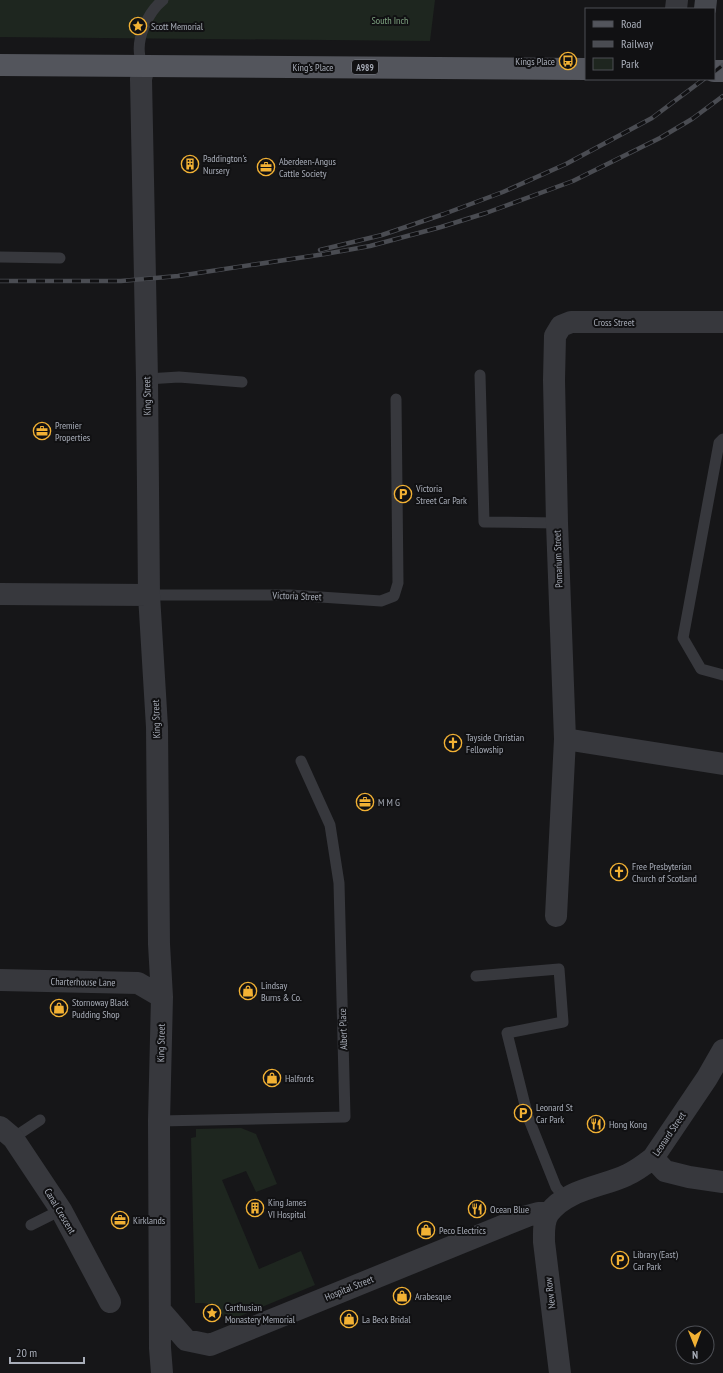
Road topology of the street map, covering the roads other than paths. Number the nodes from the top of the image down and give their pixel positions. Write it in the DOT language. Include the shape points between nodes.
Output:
graph roads {
  1 [pos="163,0"];
  2 [pos="0,65"];
  3 [pos="144,66"];
  4 [pos="585,69"];
  5 [pos="0,257"];
  6 [pos="60,258"];
  7 [pos="723,322"];
  8 [pos="480,375"];
  9 [pos="147,379"];
  10 [pos="554,380"];
  11 [pos="242,382"];
  12 [pos="396,399"];
  13 [pos="723,439"];
  14 [pos="557,523"];
  15 [pos="0,594"];
  16 [pos="149,595"];
  17 [pos="723,675"];
  18 [pos="566,738"];
  19 [pos="301,761"];
  20 [pos="723,764"];
  21 [pos="556,916"];
  22 [pos="476,976"];
  23 [pos="0,980"];
  24 [pos="162,997"];
  25 [pos="723,1050"];
  26 [pos="40,1120"];
  27 [pos="159,1121"];
  28 [pos="7,1133"];
  29 [pos="653,1158"];
  30 [pos="723,1182"];
  31 [pos="565,1198"];
  32 [pos="61,1210"];
  33 [pos="549,1213"];
  34 [pos="31,1225"];
  35 [pos="110,1302"];
  36 [pos="160,1310"];
  37 [pos="162,1373"];
  38 [pos="560,1373"];
  1 -- 3 [label="lane" via="156,5 141,33 140,57"];
  2 -- 3 [label="main road, King's Place / A989"];
  3 -- 4 [label="main road, King's Place / A989"];
  3 -- 9 [label="street, King Street" via="141,80"];
  5 -- 6 [label="lane"];
  7 -- 10 [label="street, Cross Street" via="572,322 561,326 554,336"];
  8 -- 14 [label="lane" via="484,522"];
  9 -- 11 [label="lane" via="178,377"];
  9 -- 16 [label="street, King Street"];
  10 -- 14 [label="street, Pomarium Street"];
  12 -- 16 [label="lane, Victoria Street" via="398,583 394,596 381,601 290,595"];
  13 -- 17 [label="lane" via="719,443 683,638 701,669"];
  14 -- 18 [label="street, Pomarium Street"];
  15 -- 16 [label="street, Victoria Street"];
  16 -- 24 [label="street, King Street" via="157,727 159,944"];
  18 -- 20 [label="street"];
  18 -- 21 [label="street, Pomarium Street"];
  19 -- 27 [label="lane, Albert Place" via="330,825 339,883 345,1117"];
  22 -- 31 [label="lane" via="559,969 563,1022 507,1033 528,1116 556,1187"];
  23 -- 24 [label="street, Charterhouse Lane" via="138,983"];
  24 -- 27 [label="street, King Street"];
  25 -- 29 [label="street, Leonard Street"];
  26 -- 28 [label="lane"];
  27 -- 36 [label="street, King Street"];
  28 -- 32 [label="street, Canal Crescent"];
  29 -- 30 [label="street" via="665,1171"];
  29 -- 31 [label="street, Leonard Street" via="627,1176"];
  31 -- 33 [label="street, Leonard Street"];
  32 -- 34 [label="lane"];
  32 -- 35 [label="street, Canal Crescent"];
  33 -- 36 [label="street, Hospital Street" via="527,1216 210,1345 186,1340"];
  33 -- 38 [label="street, New Row" via="544,1226 544,1242"];
  36 -- 37 [label="street, King Street"];
}
